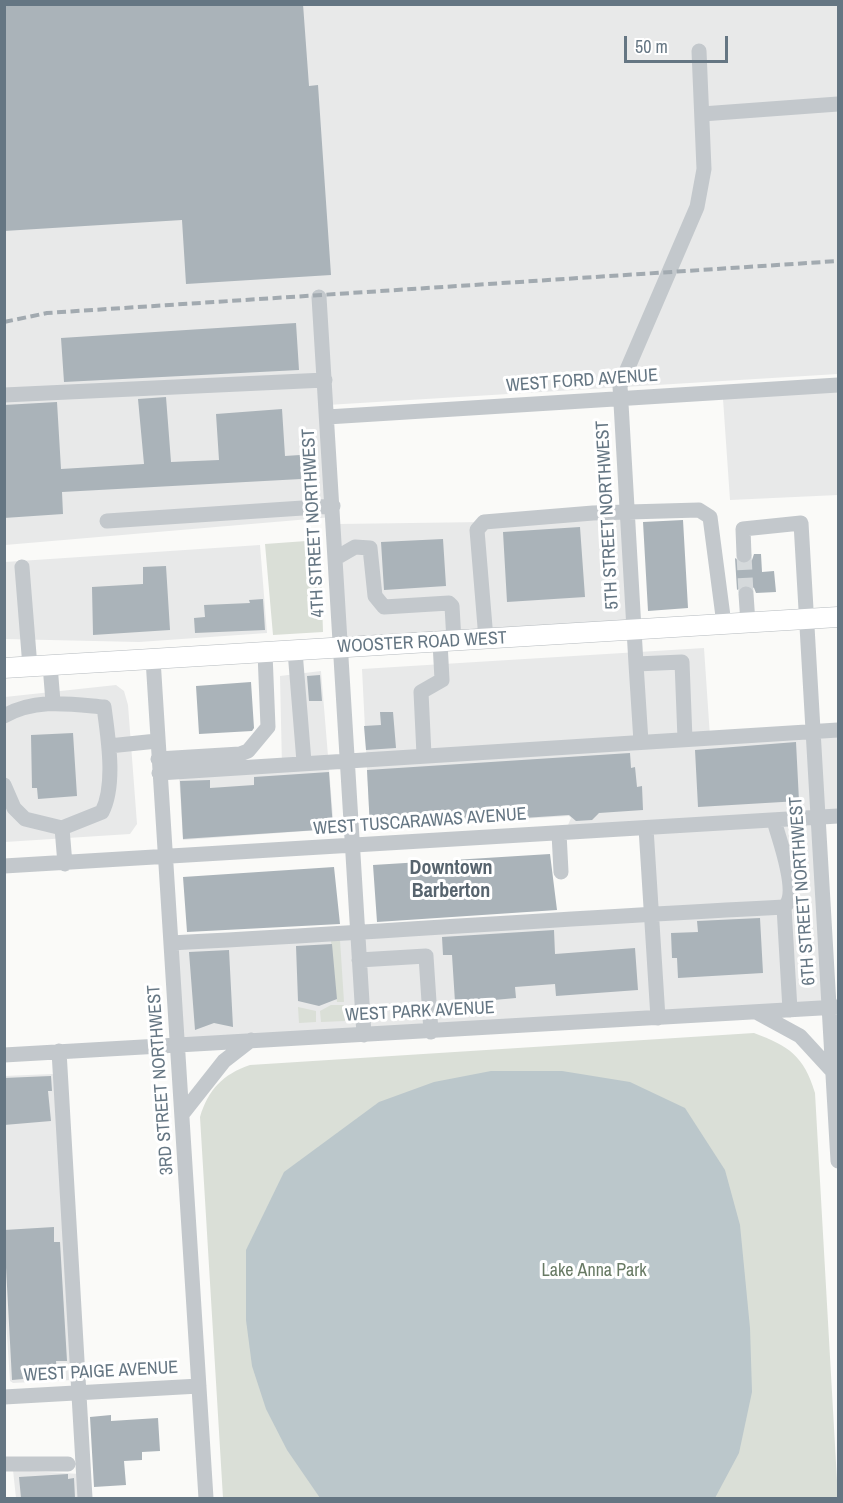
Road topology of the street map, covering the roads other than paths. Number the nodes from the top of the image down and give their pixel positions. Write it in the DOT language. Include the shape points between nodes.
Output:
graph roads {
  1 [pos="699,51"];
  2 [pos="838,104"];
  3 [pos="702,114"];
  4 [pos="319,297"];
  5 [pos="325,380"];
  6 [pos="838,385"];
  7 [pos="4,395"];
  8 [pos="621,398"];
  9 [pos="327,417"];
  10 [pos="333,506"];
  11 [pos="627,513"];
  12 [pos="107,520"];
  13 [pos="744,555"];
  14 [pos="336,558"];
  15 [pos="22,567"];
  16 [pos="746,594"];
  17 [pos="838,617"];
  18 [pos="807,619"];
  19 [pos="748,622"];
  20 [pos="724,624"];
  21 [pos="634,630"];
  22 [pos="486,639"];
  23 [pos="447,642"];
  24 [pos="341,648"];
  25 [pos="296,651"];
  26 [pos="265,653"];
  27 [pos="153,659"];
  28 [pos="636,664"];
  29 [pos="50,665"];
  30 [pos="30,667"];
  31 [pos="4,668"];
  32 [pos="53,702"];
  33 [pos="4,716"];
  34 [pos="838,730"];
  35 [pos="812,732"];
  36 [pos="259,739"];
  37 [pos="685,739"];
  38 [pos="157,741"];
  39 [pos="641,742"];
  40 [pos="109,746"];
  41 [pos="424,754"];
  42 [pos="347,759"];
  43 [pos="304,762"];
  44 [pos="158,766"];
  45 [pos="260,766"];
  46 [pos="4,785"];
  47 [pos="838,816"];
  48 [pos="817,818"];
  49 [pos="774,820"];
  50 [pos="62,828"];
  51 [pos="646,828"];
  52 [pos="558,833"];
  53 [pos="352,845"];
  54 [pos="165,858"];
  55 [pos="64,864"];
  56 [pos="4,866"];
  57 [pos="561,872"];
  58 [pos="838,905"];
  59 [pos="823,906"];
  60 [pos="784,907"];
  61 [pos="651,913"];
  62 [pos="424,929"];
  63 [pos="357,934"];
  64 [pos="171,943"];
  65 [pos="426,957"];
  66 [pos="359,960"];
  67 [pos="834,1008"];
  68 [pos="790,1010"];
  69 [pos="756,1012"];
  70 [pos="658,1018"];
  71 [pos="431,1032"];
  72 [pos="364,1035"];
  73 [pos="251,1040"];
  74 [pos="177,1044"];
  75 [pos="59,1052"];
  76 [pos="4,1055"];
  77 [pos="834,1073"];
  78 [pos="183,1113"];
  79 [pos="838,1161"];
  80 [pos="199,1386"];
  81 [pos="79,1392"];
  82 [pos="4,1397"];
  83 [pos="4,1464"];
  84 [pos="68,1464"];
  85 [pos="85,1498"];
  86 [pos="206,1498"];
  1 -- 3 [label="street, 5TH STREET NORTHWEST"];
  2 -- 3 [label="street"];
  3 -- 8 [label="street, 5TH STREET NORTHWEST" via="704,169 697,207 620,386"];
  4 -- 5 [label="street, 4TH STREET NORTHWEST"];
  5 -- 7 [label="street"];
  5 -- 9 [label="street, 4TH STREET NORTHWEST"];
  6 -- 8 [label="street, WEST FORD AVENUE"];
  8 -- 9 [label="street, WEST FORD AVENUE"];
  8 -- 11 [label="street, 5TH STREET NORTHWEST"];
  9 -- 10 [label="street, 4TH STREET NORTHWEST"];
  10 -- 12 [label="street"];
  10 -- 14 [label="street, 4TH STREET NORTHWEST"];
  11 -- 20 [label="street" via="699,510 710,517"];
  11 -- 21 [label="street, 5TH STREET NORTHWEST"];
  11 -- 22 [label="street" via="504,520 480,525 477,530"];
  13 -- 18 [label="street, 6TH STREET NORTHWEST" via="743,529 801,523"];
  14 -- 23 [label="street" via="355,548 370,548 375,596 384,607 448,603 452,606"];
  14 -- 24 [label="street, 4TH STREET NORTHWEST"];
  15 -- 30 [label="street"];
  16 -- 19 [label="street"];
  17 -- 18 [label="main road, WOOSTER ROAD WEST"];
  18 -- 19 [label="main road, WOOSTER ROAD WEST"];
  18 -- 35 [label="street, 6TH STREET NORTHWEST"];
  19 -- 20 [label="main road, WOOSTER ROAD WEST"];
  20 -- 21 [label="main road, WOOSTER ROAD WEST"];
  21 -- 22 [label="main road, WOOSTER ROAD WEST"];
  21 -- 28 [label="street, 5TH STREET NORTHWEST"];
  22 -- 23 [label="main road, WOOSTER ROAD WEST"];
  23 -- 24 [label="main road, WOOSTER ROAD WEST"];
  23 -- 41 [label="street" via="442,680 421,692"];
  24 -- 25 [label="main road, WOOSTER ROAD WEST"];
  24 -- 42 [label="street, 4TH STREET NORTHWEST"];
  25 -- 26 [label="main road, WOOSTER ROAD WEST"];
  25 -- 43 [label="street"];
  26 -- 27 [label="main road, WOOSTER ROAD WEST"];
  26 -- 36 [label="street" via="268,727"];
  27 -- 29 [label="main road, WOOSTER ROAD WEST"];
  27 -- 38 [label="street, 3RD STREET NORTHWEST"];
  28 -- 37 [label="street" via="682,662"];
  28 -- 39 [label="street, 5TH STREET NORTHWEST"];
  29 -- 30 [label="main road, WOOSTER ROAD WEST"];
  29 -- 32 [label="street"];
  30 -- 31 [label="main road, WOOSTER ROAD WEST"];
  32 -- 33 [label="street" via="19,708"];
  32 -- 40 [label="street" via="104,707"];
  34 -- 35 [label="street"];
  35 -- 37 [label="street"];
  35 -- 48 [label="street, 6TH STREET NORTHWEST"];
  36 -- 44 [label="street" via="240,754"];
  36 -- 45 [label="street"];
  37 -- 39 [label="street"];
  38 -- 40 [label="street"];
  38 -- 44 [label="street, 3RD STREET NORTHWEST"];
  39 -- 41 [label="street"];
  40 -- 50 [label="street" via="108,801 102,812"];
  41 -- 42 [label="street"];
  42 -- 43 [label="street"];
  42 -- 53 [label="street, 4TH STREET NORTHWEST"];
  43 -- 45 [label="street"];
  44 -- 45 [label="street"];
  44 -- 54 [label="street, 3RD STREET NORTHWEST"];
  46 -- 50 [label="street" via="14,808 25,819"];
  47 -- 48 [label="street, WEST TUSCARAWAS AVENUE"];
  48 -- 49 [label="street, WEST TUSCARAWAS AVENUE"];
  48 -- 59 [label="street, 6TH STREET NORTHWEST"];
  49 -- 51 [label="street, WEST TUSCARAWAS AVENUE"];
  49 -- 60 [label="street" via="778,842 787,857 790,897"];
  50 -- 55 [label="street"];
  51 -- 52 [label="street, WEST TUSCARAWAS AVENUE"];
  51 -- 61 [label="street"];
  52 -- 53 [label="street, WEST TUSCARAWAS AVENUE"];
  52 -- 57 [label="street"];
  53 -- 54 [label="street, WEST TUSCARAWAS AVENUE"];
  53 -- 63 [label="street, 4TH STREET NORTHWEST"];
  54 -- 55 [label="street, WEST TUSCARAWAS AVENUE"];
  54 -- 64 [label="street, 3RD STREET NORTHWEST"];
  55 -- 56 [label="street, WEST TUSCARAWAS AVENUE"];
  58 -- 59 [label="street"];
  59 -- 67 [label="street, 6TH STREET NORTHWEST"];
  60 -- 61 [label="street"];
  60 -- 68 [label="street"];
  61 -- 62 [label="street"];
  61 -- 70 [label="street"];
  62 -- 63 [label="street"];
  62 -- 65 [label="street"];
  63 -- 64 [label="street"];
  63 -- 66 [label="street, 4TH STREET NORTHWEST"];
  64 -- 74 [label="street, 3RD STREET NORTHWEST"];
  65 -- 66 [label="street"];
  65 -- 71 [label="street"];
  66 -- 72 [label="street, 4TH STREET NORTHWEST"];
  67 -- 68 [label="street, WEST PARK AVENUE"];
  67 -- 77 [label="street, 6TH STREET NORTHWEST"];
  68 -- 69 [label="street, WEST PARK AVENUE"];
  69 -- 70 [label="street, WEST PARK AVENUE"];
  69 -- 77 [label="street" via="800,1035"];
  70 -- 71 [label="street, WEST PARK AVENUE"];
  71 -- 72 [label="street, WEST PARK AVENUE"];
  72 -- 73 [label="street, WEST PARK AVENUE"];
  73 -- 74 [label="street, WEST PARK AVENUE"];
  73 -- 78 [label="street" via="224,1061"];
  74 -- 75 [label="street, WEST PARK AVENUE"];
  74 -- 78 [label="street, 3RD STREET NORTHWEST"];
  75 -- 76 [label="street, WEST PARK AVENUE"];
  75 -- 81 [label="street"];
  77 -- 79 [label="street, 6TH STREET NORTHWEST"];
  78 -- 80 [label="street, 3RD STREET NORTHWEST"];
  80 -- 81 [label="street, WEST PAIGE AVENUE"];
  80 -- 86 [label="street, 3RD STREET NORTHWEST"];
  81 -- 82 [label="street, WEST PAIGE AVENUE"];
  81 -- 85 [label="street"];
  83 -- 84 [label="street"];
}
